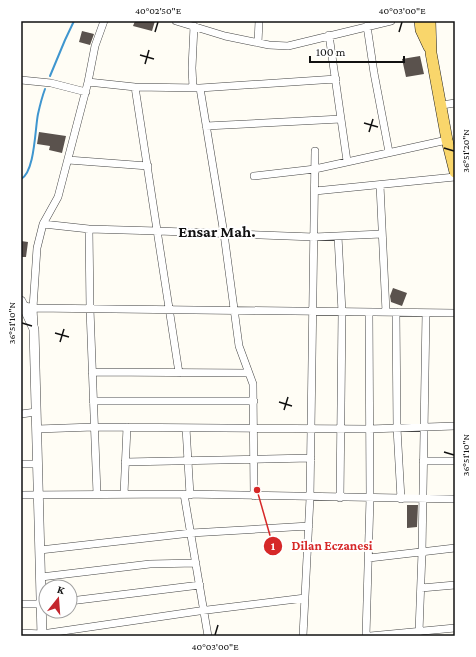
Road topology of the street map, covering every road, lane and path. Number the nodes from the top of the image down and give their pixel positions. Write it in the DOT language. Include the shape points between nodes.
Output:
graph roads {
  1 [pos="104,21"];
  2 [pos="176,21"];
  3 [pos="259,21"];
  4 [pos="391,21"];
  5 [pos="420,21"];
  6 [pos="430,21"];
  7 [pos="194,26"];
  8 [pos="367,26"];
  9 [pos="329,35"];
  10 [pos="258,43"];
  11 [pos="431,53"];
  12 [pos="336,79"];
  13 [pos="21,80"];
  14 [pos="88,82"];
  15 [pos="135,87"];
  16 [pos="197,88"];
  17 [pos="86,92"];
  18 [pos="455,103"];
  19 [pos="442,105"];
  20 [pos="341,119"];
  21 [pos="206,126"];
  22 [pos="447,140"];
  23 [pos="315,150"];
  24 [pos="389,152"];
  25 [pos="68,160"];
  26 [pos="347,161"];
  27 [pos="148,166"];
  28 [pos="315,169"];
  29 [pos="455,172"];
  30 [pos="254,176"];
  31 [pos="455,177"];
  32 [pos="380,185"];
  33 [pos="315,191"];
  34 [pos="43,224"];
  35 [pos="88,229"];
  36 [pos="158,231"];
  37 [pos="224,234"];
  38 [pos="382,234"];
  39 [pos="338,236"];
  40 [pos="314,237"];
  41 [pos="22,303"];
  42 [pos="33,308"];
  43 [pos="90,309"];
  44 [pos="170,310"];
  45 [pos="234,311"];
  46 [pos="313,312"];
  47 [pos="342,312"];
  48 [pos="369,312"];
  49 [pos="386,312"];
  50 [pos="396,312"];
  51 [pos="426,313"];
  52 [pos="455,313"];
  53 [pos="34,329"];
  54 [pos="92,372"];
  55 [pos="179,373"];
  56 [pos="249,373"];
  57 [pos="93,401"];
  58 [pos="254,401"];
  59 [pos="36,412"];
  60 [pos="21,414"];
  61 [pos="455,426"];
  62 [pos="94,427"];
  63 [pos="127,427"];
  64 [pos="254,427"];
  65 [pos="424,427"];
  66 [pos="186,428"];
  67 [pos="311,428"];
  68 [pos="397,428"];
  69 [pos="37,429"];
  70 [pos="341,429"];
  71 [pos="369,429"];
  72 [pos="254,458"];
  73 [pos="311,458"];
  74 [pos="188,460"];
  75 [pos="423,461"];
  76 [pos="455,461"];
  77 [pos="125,462"];
  78 [pos="21,464"];
  79 [pos="38,464"];
  80 [pos="38,494"];
  81 [pos="97,494"];
  82 [pos="124,494"];
  83 [pos="21,495"];
  84 [pos="187,495"];
  85 [pos="254,496"];
  86 [pos="310,498"];
  87 [pos="340,498"];
  88 [pos="370,498"];
  89 [pos="401,499"];
  90 [pos="423,499"];
  91 [pos="455,500"];
  92 [pos="308,526"];
  93 [pos="191,533"];
  94 [pos="455,548"];
  95 [pos="40,550"];
  96 [pos="422,552"];
  97 [pos="369,558"];
  98 [pos="196,563"];
  99 [pos="41,577"];
  100 [pos="200,585"];
  101 [pos="455,585"];
  102 [pos="421,588"];
  103 [pos="305,598"];
  104 [pos="78,600"];
  105 [pos="21,604"];
  106 [pos="38,604"];
  107 [pos="204,610"];
  108 [pos="43,619"];
  109 [pos="455,628"];
  110 [pos="419,632"];
  111 [pos="21,634"];
  112 [pos="42,635"];
  113 [pos="208,636"];
  114 [pos="303,636"];
  115 [pos="366,636"];
  116 [pos="370,636"];
  1 -- 14 [label="street" via="95,46"];
  2 -- 7 [label="street"];
  3 -- 10 [label="street"];
  4 -- 8 [label="street"];
  5 -- 11 [label="main road"];
  6 -- 11 [label="main road"];
  7 -- 10 [label="street"];
  7 -- 16 [label="street" via="192,68"];
  8 -- 9 [label="street"];
  8 -- 24 [label="street"];
  9 -- 10 [label="street" via="288,46"];
  9 -- 12 [label="street"];
  11 -- 19 [label="main road"];
  12 -- 16 [label="street"];
  12 -- 20 [label="street"];
  13 -- 17 [label="street" via="51,83"];
  14 -- 15 [label="street"];
  14 -- 17 [label="street"];
  15 -- 16 [label="street"];
  15 -- 27 [label="street"];
  16 -- 21 [label="street"];
  17 -- 25 [label="street"];
  18 -- 19 [label="street"];
  19 -- 22 [label="main road"];
  20 -- 21 [label="street"];
  20 -- 26 [label="street"];
  21 -- 37 [label="street"];
  22 -- 24 [label="street"];
  22 -- 29 [label="main road"];
  23 -- 28 [label="street"];
  24 -- 26 [label="street"];
  25 -- 27 [label="street"];
  25 -- 34 [label="street" via="58,198"];
  26 -- 28 [label="street"];
  27 -- 36 [label="street"];
  28 -- 30 [label="street"];
  28 -- 33 [label="street"];
  31 -- 32 [label="street"];
  32 -- 33 [label="street"];
  32 -- 38 [label="street"];
  33 -- 40 [label="street"];
  34 -- 35 [label="street"];
  34 -- 42 [label="street" via="37,248"];
  35 -- 36 [label="street"];
  35 -- 43 [label="street"];
  36 -- 37 [label="street"];
  36 -- 44 [label="street"];
  37 -- 40 [label="street"];
  37 -- 45 [label="street"];
  38 -- 39 [label="street"];
  38 -- 49 [label="street"];
  39 -- 40 [label="street"];
  39 -- 47 [label="street"];
  40 -- 46 [label="street"];
  41 -- 42 [label="street"];
  41 -- 53 [label="street"];
  42 -- 43 [label="street"];
  42 -- 53 [label="street"];
  43 -- 44 [label="street"];
  43 -- 54 [label="street"];
  44 -- 45 [label="street"];
  44 -- 55 [label="street"];
  45 -- 46 [label="street"];
  45 -- 56 [label="street" via="239,346"];
  46 -- 47 [label="street"];
  46 -- 67 [label="street"];
  47 -- 48 [label="street"];
  47 -- 70 [label="street"];
  48 -- 49 [label="street"];
  48 -- 71 [label="street"];
  49 -- 50 [label="street"];
  50 -- 51 [label="street"];
  50 -- 68 [label="street"];
  51 -- 52 [label="street"];
  51 -- 65 [label="street"];
  53 -- 59 [label="street"];
  54 -- 55 [label="street"];
  54 -- 57 [label="street"];
  55 -- 56 [label="street"];
  56 -- 58 [label="street" via="253,384"];
  57 -- 58 [label="street"];
  57 -- 62 [label="street"];
  58 -- 64 [label="street"];
  59 -- 60 [label="street"];
  59 -- 69 [label="street"];
  61 -- 65 [label="street"];
  62 -- 63 [label="street"];
  62 -- 69 [label="street"];
  62 -- 81 [label="street"];
  63 -- 66 [label="street"];
  63 -- 77 [label="street"];
  64 -- 66 [label="street"];
  64 -- 67 [label="street"];
  64 -- 72 [label="street"];
  65 -- 68 [label="street"];
  65 -- 75 [label="street"];
  66 -- 74 [label="street"];
  67 -- 70 [label="street"];
  67 -- 73 [label="street"];
  68 -- 71 [label="street"];
  68 -- 89 [label="street"];
  69 -- 79 [label="street"];
  70 -- 71 [label="street"];
  70 -- 87 [label="street"];
  71 -- 88 [label="street"];
  72 -- 73 [label="street"];
  72 -- 74 [label="street"];
  72 -- 85 [label="street"];
  73 -- 86 [label="street"];
  74 -- 77 [label="street"];
  74 -- 84 [label="street"];
  75 -- 76 [label="street"];
  75 -- 90 [label="street"];
  77 -- 82 [label="street"];
  78 -- 79 [label="street"];
  79 -- 80 [label="street"];
  80 -- 81 [label="street"];
  80 -- 83 [label="street"];
  80 -- 95 [label="street"];
  81 -- 82 [label="street"];
  82 -- 84 [label="street"];
  84 -- 85 [label="street"];
  84 -- 93 [label="street"];
  85 -- 86 [label="street"];
  86 -- 87 [label="street"];
  86 -- 92 [label="street"];
  87 -- 88 [label="street"];
  88 -- 89 [label="street"];
  88 -- 97 [label="street"];
  89 -- 90 [label="street"];
  90 -- 91 [label="street"];
  90 -- 96 [label="street"];
  92 -- 93 [label="street"];
  92 -- 103 [label="street"];
  93 -- 95 [label="street"];
  93 -- 98 [label="street"];
  94 -- 96 [label="street"];
  95 -- 99 [label="street"];
  96 -- 97 [label="street"];
  96 -- 102 [label="street"];
  97 -- 115 [label="street"];
  98 -- 99 [label="street" via="150,564"];
  98 -- 100 [label="street"];
  100 -- 104 [label="street"];
  100 -- 107 [label="street"];
  101 -- 102 [label="street"];
  102 -- 110 [label="street"];
  103 -- 107 [label="street"];
  103 -- 114 [label="street"];
  105 -- 106 [label="street"];
  107 -- 112 [label="street"];
  107 -- 113 [label="street"];
  108 -- 112 [label="street"];
  109 -- 110 [label="street"];
  110 -- 116 [label="street"];
  111 -- 112 [label="street"];
}
